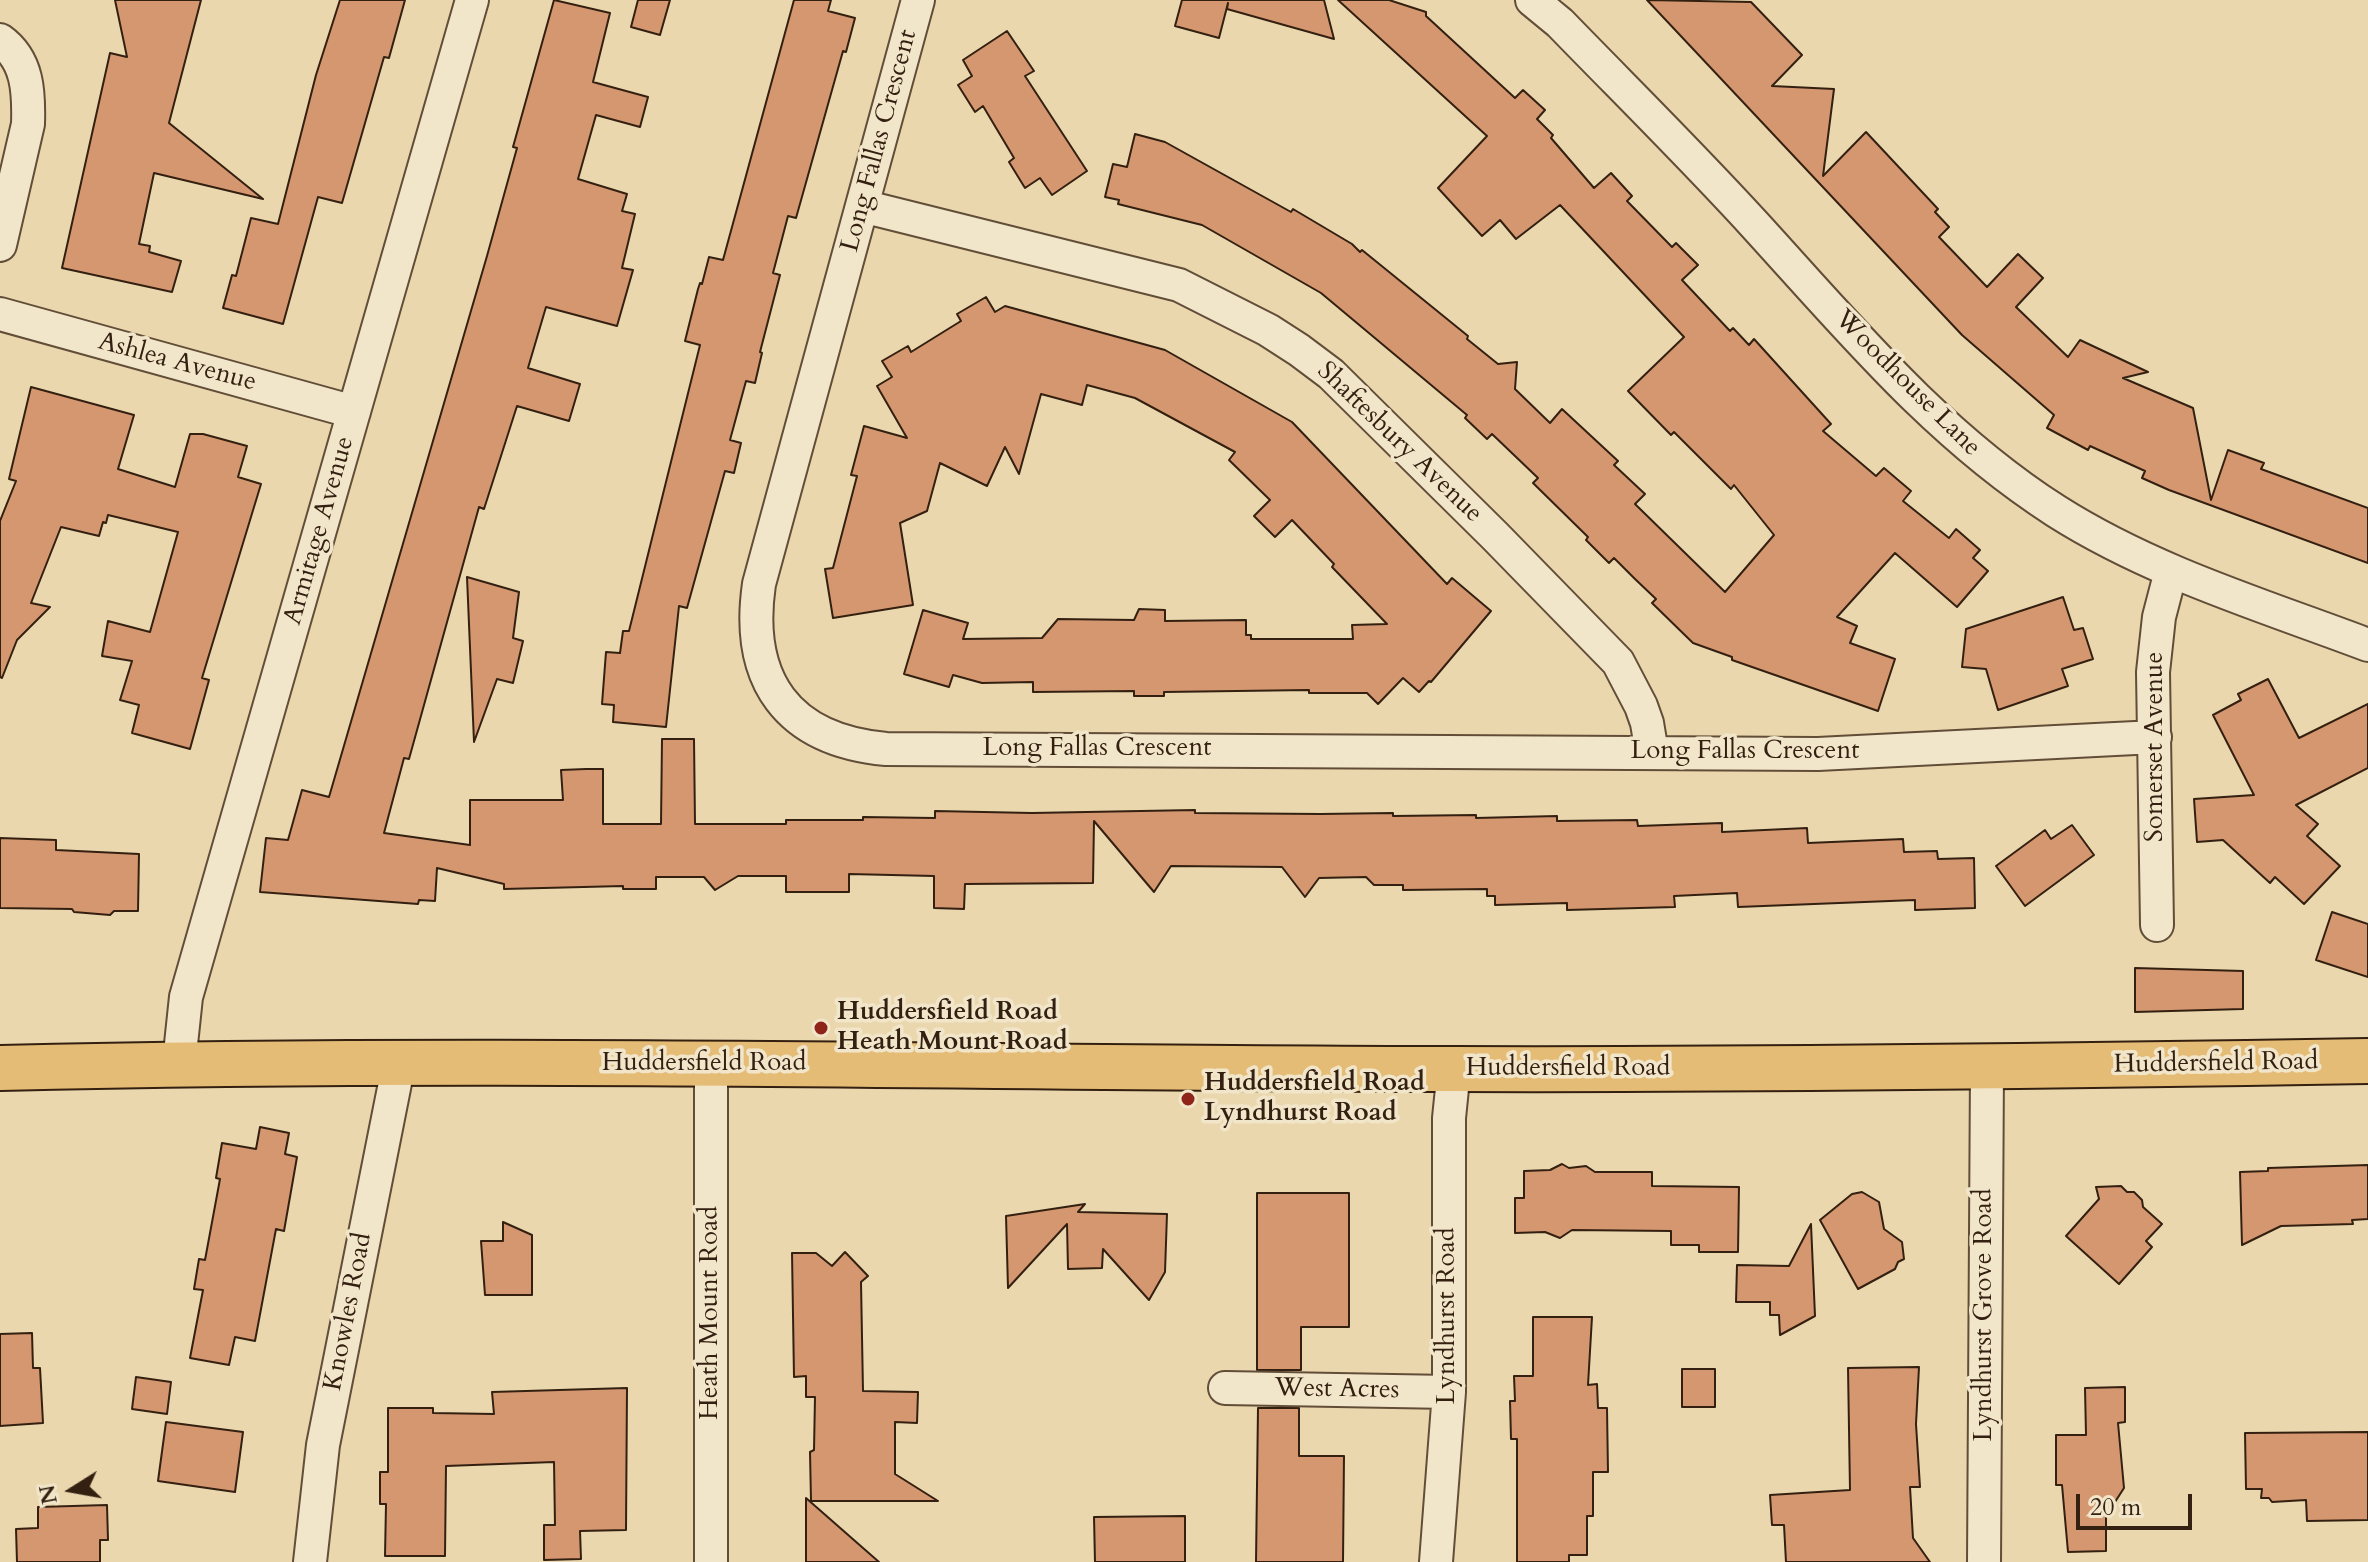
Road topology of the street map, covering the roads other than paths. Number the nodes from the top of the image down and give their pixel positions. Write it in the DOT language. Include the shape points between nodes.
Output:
graph roads {
  1 [pos="472,0"];
  2 [pos="918,0"];
  3 [pos="1532,0"];
  4 [pos="0,40"];
  5 [pos="862,206"];
  6 [pos="0,245"];
  7 [pos="0,314"];
  8 [pos="354,412"];
  9 [pos="2171,571"];
  10 [pos="2368,645"];
  11 [pos="2155,737"];
  12 [pos="1652,753"];
  13 [pos="2157,925"];
  14 [pos="2368,1061"];
  15 [pos="179,1063"];
  16 [pos="399,1063"];
  17 [pos="711,1064"];
  18 [pos="0,1068"];
  19 [pos="1987,1068"];
  20 [pos="1454,1069"];
  21 [pos="1225,1388"];
  22 [pos="1449,1392"];
  23 [pos="310,1562"];
  24 [pos="711,1562"];
  25 [pos="1436,1562"];
  26 [pos="1984,1562"];
  1 -- 8 [label="street, Armitage Avenue"];
  2 -- 5 [label="street, Long Fallas Crescent"];
  3 -- 9 [label="street, Woodhouse Lane" via="1720,188 1945,428 2058,512"];
  4 -- 6 [label="street" via="20,62 29,105"];
  5 -- 12 [label="street, Shaftesbury Avenue" via="1179,285 1299,350 1375,417 1618,662 1641,706"];
  5 -- 12 [label="street, Long Fallas Crescent" via="755,613 767,675 801,720 832,738 886,749"];
  7 -- 8 [label="street, Ashlea Avenue"];
  8 -- 15 [label="street, Armitage Avenue" via="186,997"];
  9 -- 10 [label="street, Woodhouse Lane"];
  9 -- 11 [label="street, Somerset Avenue" via="2155,651"];
  11 -- 12 [label="street, Long Fallas Crescent" via="1818,754"];
  11 -- 13 [label="street, Somerset Avenue"];
  14 -- 19 [label="main road, Huddersfield Road"];
  15 -- 16 [label="main road, Huddersfield Road"];
  15 -- 18 [label="main road, Huddersfield Road"];
  16 -- 17 [label="main road, Huddersfield Road"];
  16 -- 23 [label="street, Knowles Road" via="323,1445"];
  17 -- 20 [label="main road, Huddersfield Road"];
  17 -- 24 [label="street, Heath Mount Road"];
  19 -- 20 [label="main road, Huddersfield Road"];
  19 -- 26 [label="street, Lyndhurst Grove Road"];
  20 -- 22 [label="street, Lyndhurst Road" via="1449,1118"];
  21 -- 22 [label="street, West Acres"];
  22 -- 25 [label="street, Lyndhurst Road"];
}
